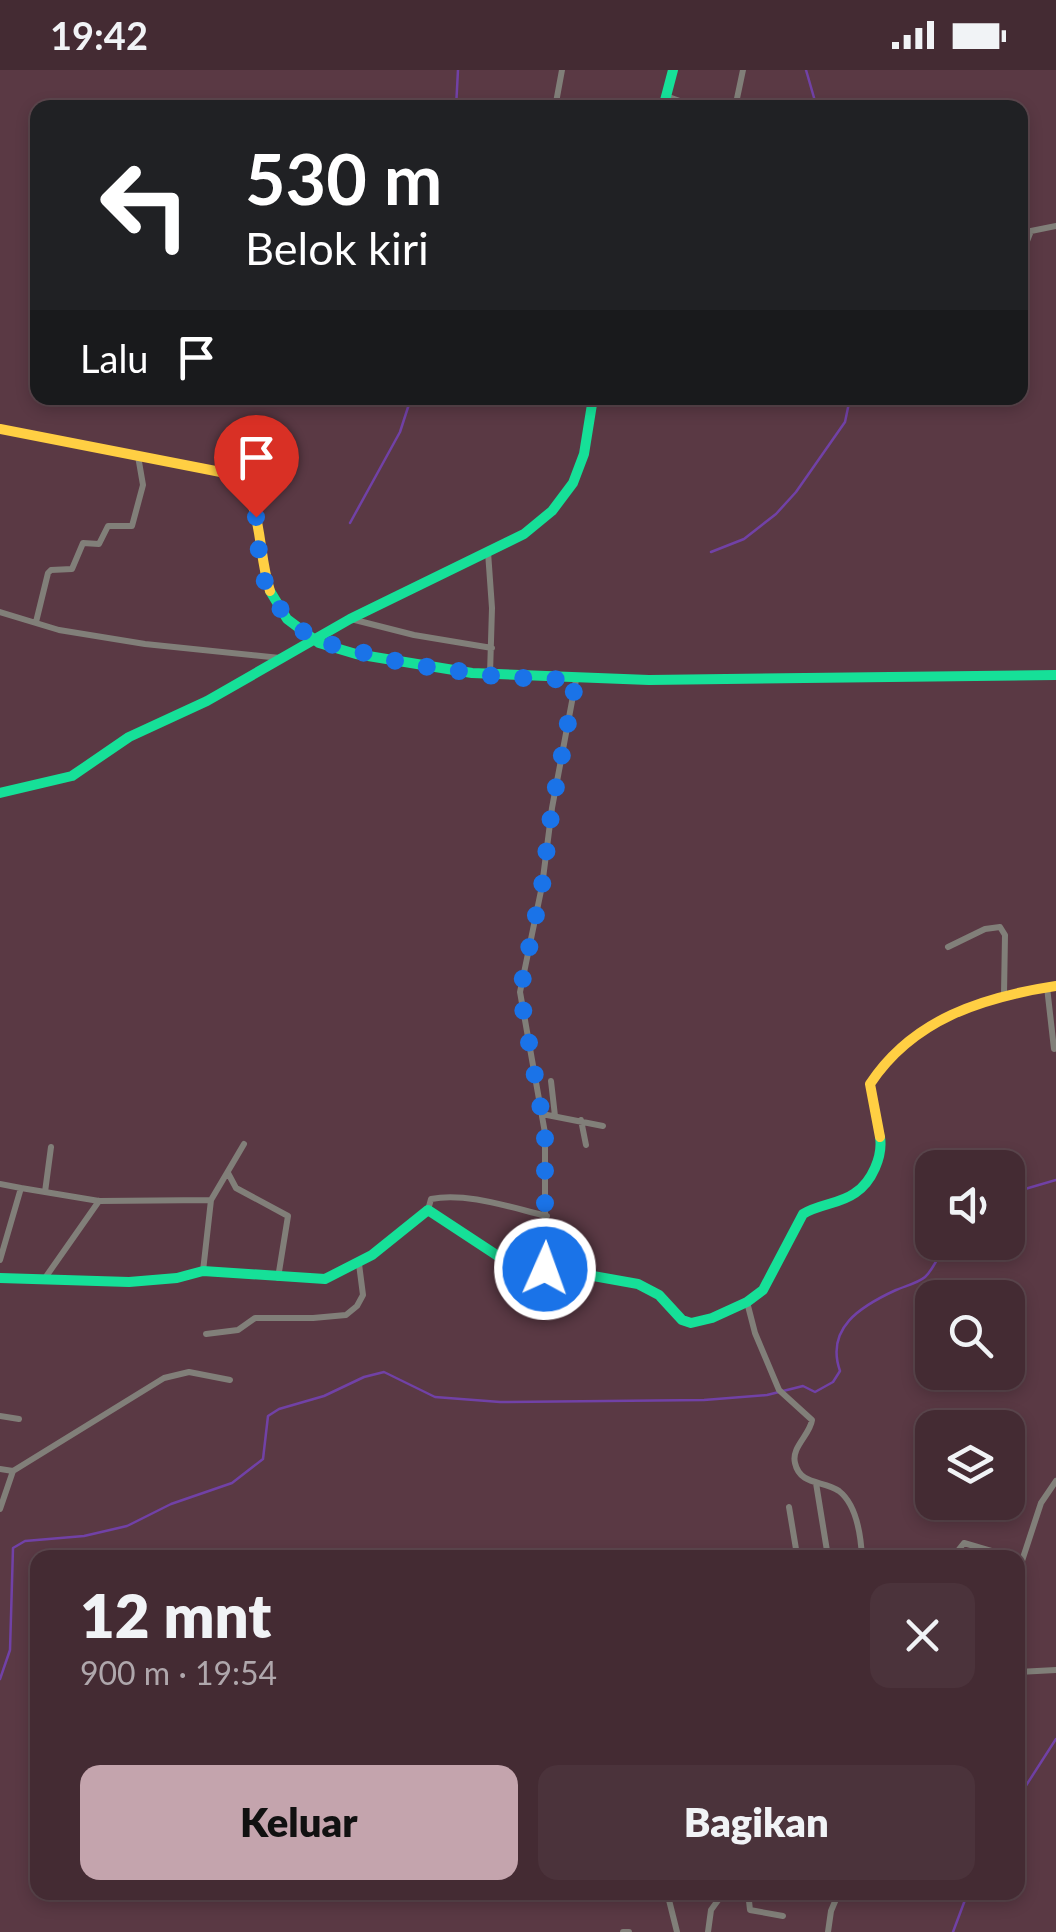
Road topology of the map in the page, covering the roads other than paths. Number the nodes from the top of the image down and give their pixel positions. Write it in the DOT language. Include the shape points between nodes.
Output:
graph roads {
  1 [pos="562,70"];
  2 [pos="673,70"];
  3 [pos="743,70"];
  4 [pos="557,100"];
  5 [pos="665,100"];
  6 [pos="737,100"];
  7 [pos="1056,226"];
  8 [pos="1028,239"];
  9 [pos="593,405"];
  10 [pos="0,430"];
  11 [pos="138,454"];
  12 [pos="488,552"];
  13 [pos="0,612"];
  14 [pos="350,619"];
  15 [pos="36,622"];
  16 [pos="314,640"];
  17 [pos="492,648"];
  18 [pos="281,658"];
  19 [pos="1056,675"];
  20 [pos="490,676"];
  21 [pos="576,680"];
  22 [pos="0,793"];
  23 [pos="948,947"];
  24 [pos="1052,986"];
  25 [pos="1004,994"];
  26 [pos="1054,1048"];
  27 [pos="552,1081"];
  28 [pos="542,1114"];
  29 [pos="556,1116"];
  30 [pos="580,1120"];
  31 [pos="603,1126"];
  32 [pos="244,1144"];
  33 [pos="586,1145"];
  34 [pos="51,1146"];
  35 [pos="228,1172"];
  36 [pos="0,1184"];
  37 [pos="21,1188"];
  38 [pos="45,1192"];
  39 [pos="211,1200"];
  40 [pos="99,1201"];
  41 [pos="428,1210"];
  42 [pos="547,1216"];
  43 [pos="0,1260"];
  44 [pos="358,1263"];
  45 [pos="545,1269"];
  46 [pos="204,1271"];
  47 [pos="0,1278"];
  48 [pos="45,1278"];
  49 [pos="278,1278"];
  50 [pos="747,1302"];
  51 [pos="206,1334"];
  52 [pos="230,1380"];
  53 [pos="0,1416"];
  54 [pos="19,1419"];
  55 [pos="0,1468"];
  56 [pos="14,1471"];
  57 [pos="1056,1481"];
  58 [pos="816,1484"];
  59 [pos="789,1508"];
  60 [pos="0,1509"];
  61 [pos="797,1550"];
  62 [pos="827,1550"];
  63 [pos="861,1550"];
  64 [pos="957,1550"];
  65 [pos="988,1550"];
  66 [pos="1022,1550"];
  67 [pos="1056,1670"];
  68 [pos="1025,1672"];
  69 [pos="670,1900"];
  70 [pos="719,1900"];
  71 [pos="749,1900"];
  72 [pos="836,1900"];
  73 [pos="783,1916"];
  74 [pos="677,1932"];
  75 [pos="708,1932"];
  76 [pos="828,1932"];
  1 -- 4 [label="street"];
  2 -- 5 [label="street"];
  3 -- 6 [label="street"];
  7 -- 8 [label="street" via="1031,231"];
  9 -- 12 [label="street" via="570,488 532,529"];
  10 -- 11 [label="street"];
  11 -- 15 [label="street" via="144,485 132,526 108,526 99,544 83,542 72,570 51,570"];
  11 -- 16 [label="street" via="236,475 246,483 267,589 286,617"];
  12 -- 14 [label="street"];
  12 -- 17 [label="street"];
  13 -- 15 [label="street"];
  14 -- 16 [label="street"];
  14 -- 17 [label="street"];
  15 -- 18 [label="street" via="144,644"];
  16 -- 18 [label="street"];
  16 -- 20 [label="street"];
  17 -- 20 [label="street"];
  18 -- 22 [label="street" via="129,737 72,776"];
  19 -- 21 [label="street"];
  20 -- 21 [label="street"];
  21 -- 28 [label="street" via="520,992"];
  23 -- 25 [label="street" via="1000,927"];
  24 -- 25 [label="street"];
  24 -- 26 [label="street"];
  25 -- 50 [label="street" via="919,1033 876,1073 869,1088 882,1158 852,1196 803,1214 768,1284"];
  27 -- 29 [label="street"];
  28 -- 29 [label="street"];
  28 -- 42 [label="street"];
  29 -- 30 [label="street"];
  30 -- 31 [label="street"];
  30 -- 33 [label="street"];
  32 -- 35 [label="street"];
  34 -- 38 [label="street"];
  35 -- 39 [label="street"];
  35 -- 49 [label="street" via="236,1188 288,1216"];
  36 -- 37 [label="street"];
  37 -- 38 [label="street"];
  37 -- 43 [label="street"];
  38 -- 40 [label="street"];
  39 -- 40 [label="street"];
  39 -- 46 [label="street"];
  40 -- 48 [label="street"];
  41 -- 42 [label="street" via="437,1197"];
  41 -- 44 [label="street"];
  41 -- 45 [label="street" via="504,1260"];
  42 -- 45 [label="street"];
  44 -- 49 [label="street" via="325,1278"];
  44 -- 51 [label="street" via="363,1296 346,1315 255,1318 238,1330"];
  45 -- 50 [label="street" via="638,1284 691,1322"];
  46 -- 48 [label="street" via="129,1282"];
  46 -- 49 [label="street"];
  47 -- 48 [label="street"];
  50 -- 58 [label="street" via="780,1392 811,1417 794,1461"];
  52 -- 56 [label="street" via="189,1372 164,1378"];
  53 -- 54 [label="street"];
  55 -- 56 [label="street"];
  56 -- 60 [label="street"];
  57 -- 66 [label="street"];
  58 -- 62 [label="street"];
  58 -- 63 [label="street" via="839,1491 847,1502"];
  59 -- 61 [label="street"];
  64 -- 65 [label="street" via="964,1543"];
  67 -- 68 [label="street"];
  69 -- 74 [label="street"];
  70 -- 75 [label="street"];
  71 -- 73 [label="street" via="750,1910"];
  72 -- 76 [label="street"];
}
